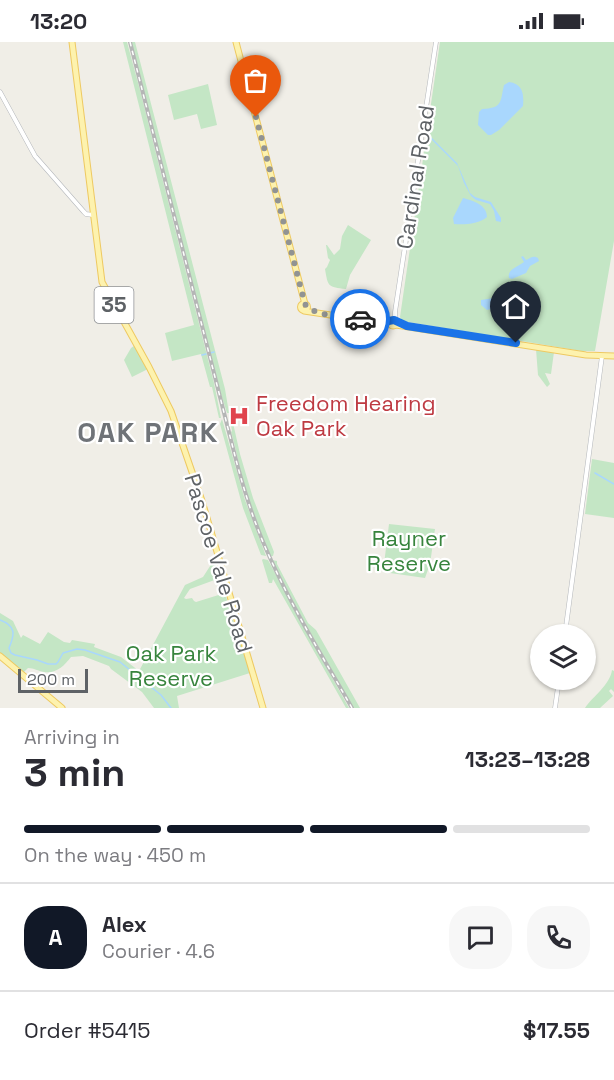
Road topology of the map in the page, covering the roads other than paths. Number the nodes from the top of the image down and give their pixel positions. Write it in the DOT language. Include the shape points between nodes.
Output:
graph roads {
  1 [pos="72,42"];
  2 [pos="236,42"];
  3 [pos="436,42"];
  4 [pos="0,92"];
  5 [pos="93,213"];
  6 [pos="395,322"];
  7 [pos="603,355"];
  8 [pos="614,356"];
  9 [pos="566,624"];
  10 [pos="0,656"];
  11 [pos="558,690"];
  12 [pos="62,708"];
  13 [pos="263,708"];
  14 [pos="555,708"];
  1 -- 5 [label="main road, Pascoe Vale Road / 35"];
  2 -- 6 [label="main road" via="304,307 315,312"];
  3 -- 6 [label="street, Cardinal Road"];
  4 -- 5 [label="street" via="35,156 81,208"];
  5 -- 13 [label="main road, Pascoe Vale Road / 35" via="103,285 171,411 204,507"];
  6 -- 7 [label="main road"];
  7 -- 8 [label="main road"];
  7 -- 9 [label="street"];
  10 -- 12 [label="main road"];
  11 -- 14 [label="street"];
}
